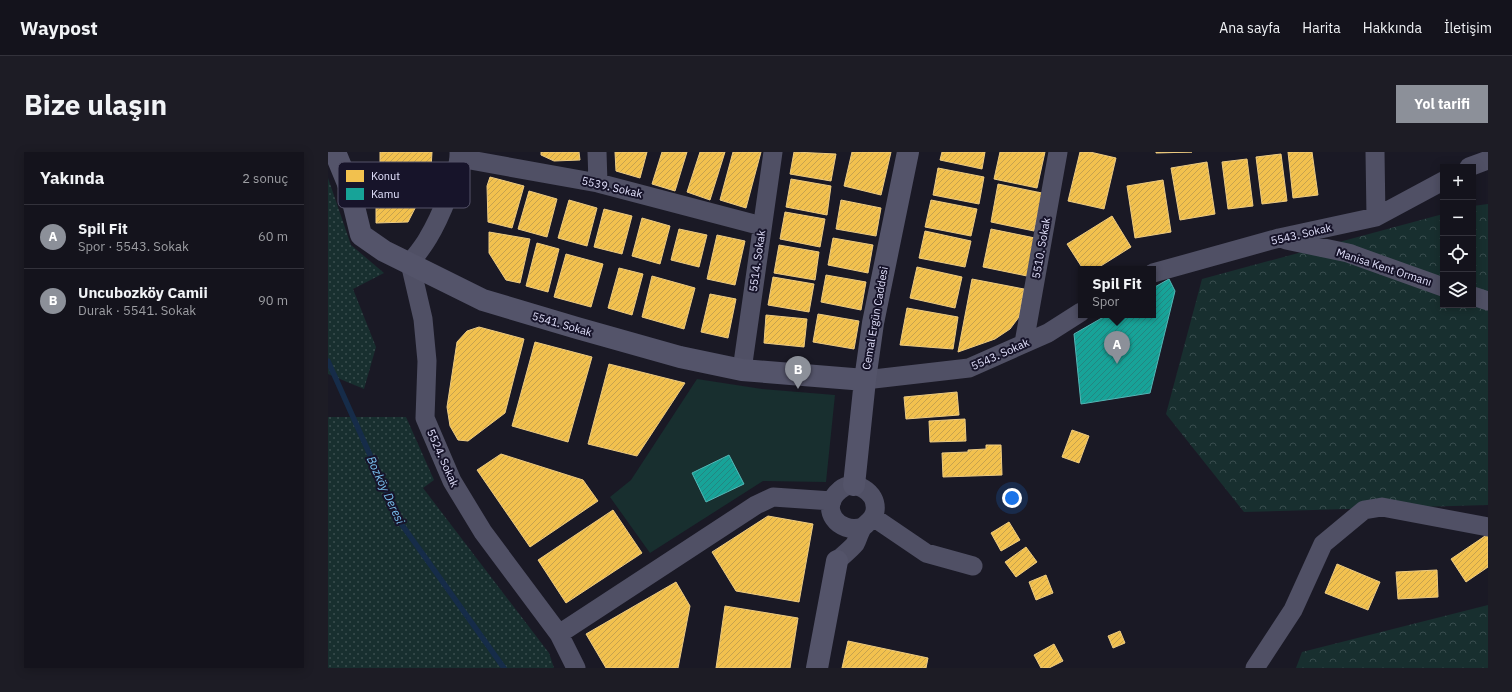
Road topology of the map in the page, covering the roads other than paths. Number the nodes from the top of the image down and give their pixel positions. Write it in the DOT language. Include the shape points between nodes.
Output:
graph roads {
  1 [pos="335,152"];
  2 [pos="597,152"];
  3 [pos="773,152"];
  4 [pos="908,152"];
  5 [pos="1058,152"];
  6 [pos="1375,152"];
  7 [pos="459,155"];
  8 [pos="1488,160"];
  9 [pos="339,162"];
  10 [pos="1476,164"];
  11 [pos="598,183"];
  12 [pos="1440,183"];
  13 [pos="354,208"];
  14 [pos="442,208"];
  15 [pos="1376,217"];
  16 [pos="762,226"];
  17 [pos="1279,238"];
  18 [pos="410,263"];
  19 [pos="1156,272"];
  20 [pos="1440,286"];
  21 [pos="1476,297"];
  22 [pos="1488,301"];
  23 [pos="1078,314"];
  24 [pos="1024,343"];
  25 [pos="742,370"];
  26 [pos="865,380"];
  27 [pos="854,485"];
  28 [pos="832,501"];
  29 [pos="868,522"];
  30 [pos="842,526"];
  31 [pos="1488,527"];
  32 [pos="837,561"];
  33 [pos="973,566"];
  34 [pos="559,634"];
  35 [pos="576,668"];
  36 [pos="817,668"];
  37 [pos="1255,668"];
  1 -- 9 [label="street, 5541. Sokak"];
  2 -- 11 [label="street"];
  3 -- 16 [label="street, 5514. Sokak"];
  4 -- 26 [label="street, Cemal Ergün Caddesi" via="873,323"];
  5 -- 24 [label="street, 5510. Sokak"];
  6 -- 15 [label="street"];
  7 -- 11 [label="street, 5539. Sokak"];
  8 -- 10 [label="street"];
  11 -- 16 [label="street, 5539. Sokak"];
  12 -- 15 [label="street, 5543. Sokak"];
  13 -- 18 [label="street, 5541. Sokak" via="361,235 384,251"];
  14 -- 18 [label="street" via="428,238"];
  15 -- 17 [label="street, 5543. Sokak"];
  16 -- 25 [label="street, 5514. Sokak"];
  17 -- 19 [label="street, 5543. Sokak"];
  17 -- 20 [label="street, Manisa Kent Ormanı" via="1348,253"];
  18 -- 25 [label="street, 5541. Sokak" via="483,300 680,358"];
  18 -- 34 [label="street, 5524. Sokak" via="428,361 425,418 452,481 483,532"];
  21 -- 22 [label="street"];
  23 -- 24 [label="street, 5543. Sokak" via="1048,333"];
  24 -- 26 [label="street, 5543. Sokak" via="969,368"];
  25 -- 26 [label="street, 5541. Sokak"];
  26 -- 27 [label="street, Cemal Ergün Caddesi"];
  27 -- 28 [label="street" via="840,489"];
  27 -- 29 [label="street" via="868,490 872,496 875,510"];
  28 -- 30 [label="street" via="833,516"];
  28 -- 34 [label="street" via="773,497 756,505"];
  29 -- 30 [label="street" via="849,529"];
  29 -- 32 [label="street" via="855,544"];
  29 -- 33 [label="street" via="926,553"];
  30 -- 32 [label="street"];
  31 -- 37 [label="street" via="1382,507 1364,510 1323,544 1293,610"];
  32 -- 36 [label="street"];
  34 -- 35 [label="street, 5524. Sokak"];
}
